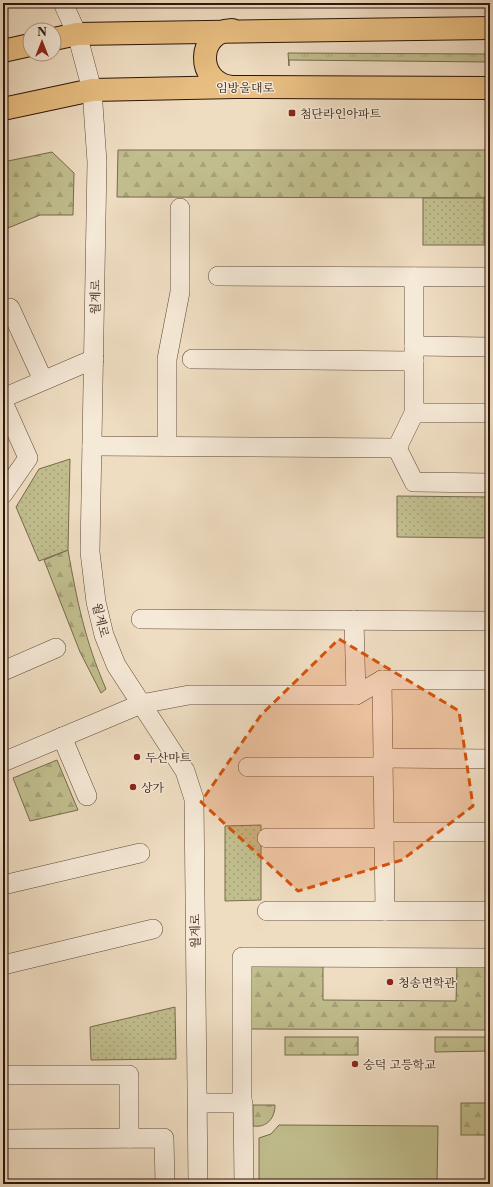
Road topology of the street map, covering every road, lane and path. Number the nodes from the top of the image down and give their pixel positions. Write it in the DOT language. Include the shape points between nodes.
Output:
graph roads {
  1 [pos="63,3"];
  2 [pos="490,28"];
  3 [pos="237,30"];
  4 [pos="77,34"];
  5 [pos="62,37"];
  6 [pos="22,47"];
  7 [pos="3,51"];
  8 [pos="236,87"];
  9 [pos="490,88"];
  10 [pos="92,90"];
  11 [pos="3,109"];
  12 [pos="180,208"];
  13 [pos="218,276"];
  14 [pos="414,277"];
  15 [pos="490,277"];
  16 [pos="3,311"];
  17 [pos="490,347"];
  18 [pos="414,354"];
  19 [pos="94,359"];
  20 [pos="192,359"];
  21 [pos="43,380"];
  22 [pos="3,398"];
  23 [pos="3,402"];
  24 [pos="414,413"];
  25 [pos="490,413"];
  26 [pos="92,446"];
  27 [pos="167,446"];
  28 [pos="397,448"];
  29 [pos="490,483"];
  30 [pos="3,494"];
  31 [pos="141,619"];
  32 [pos="354,620"];
  33 [pos="490,621"];
  34 [pos="56,648"];
  35 [pos="3,671"];
  36 [pos="382,680"];
  37 [pos="490,680"];
  38 [pos="356,695"];
  39 [pos="141,704"];
  40 [pos="62,737"];
  41 [pos="490,759"];
  42 [pos="3,762"];
  43 [pos="383,763"];
  44 [pos="248,767"];
  45 [pos="87,796"];
  46 [pos="490,832"];
  47 [pos="384,835"];
  48 [pos="268,838"];
  49 [pos="140,853"];
  50 [pos="3,885"];
  51 [pos="267,911"];
  52 [pos="385,911"];
  53 [pos="490,911"];
  54 [pos="153,929"];
  55 [pos="490,958"];
  56 [pos="3,965"];
  57 [pos="3,1075"];
  58 [pos="198,1102"];
  59 [pos="242,1103"];
  60 [pos="129,1138"];
  61 [pos="3,1139"];
  62 [pos="165,1184"];
  63 [pos="198,1184"];
  64 [pos="244,1184"];
  1 -- 4 [label="street"];
  2 -- 3 [label="main road"];
  3 -- 4 [label="main road"];
  3 -- 8 [label="main road" via="228,30 212,39 204,56 208,74 214,81 222,86"];
  4 -- 5 [label="main road"];
  4 -- 10 [label="street, 월계로"];
  6 -- 7 [label="main road"];
  8 -- 9 [label="main road, 임방울대로"];
  8 -- 10 [label="main road, 임방울대로"];
  10 -- 11 [label="main road, 임방울대로"];
  10 -- 19 [label="street, 월계로" via="97,162"];
  12 -- 27 [label="street" via="180,292 167,359"];
  13 -- 14 [label="street"];
  14 -- 15 [label="street"];
  14 -- 18 [label="street"];
  16 -- 21 [label="street" via="10,308"];
  17 -- 18 [label="street"];
  18 -- 20 [label="street"];
  18 -- 24 [label="street"];
  19 -- 21 [label="street"];
  19 -- 26 [label="street, 월계로"];
  21 -- 22 [label="street"];
  23 -- 30 [label="street" via="28,458"];
  24 -- 25 [label="street"];
  24 -- 28 [label="street"];
  26 -- 27 [label="street"];
  26 -- 39 [label="street, 월계로" via="90,552 96,602 104,635 116,665"];
  27 -- 28 [label="street"];
  28 -- 29 [label="street" via="414,482"];
  31 -- 32 [label="street"];
  32 -- 33 [label="street"];
  32 -- 38 [label="street"];
  34 -- 35 [label="street"];
  36 -- 37 [label="street"];
  36 -- 38 [label="street"];
  36 -- 43 [label="street"];
  38 -- 39 [label="street" via="188,695"];
  39 -- 40 [label="street"];
  39 -- 58 [label="street, 월계로" via="185,770 194,799"];
  40 -- 42 [label="street"];
  40 -- 45 [label="street"];
  41 -- 43 [label="street"];
  43 -- 44 [label="street"];
  43 -- 47 [label="street"];
  46 -- 47 [label="street"];
  47 -- 48 [label="street"];
  47 -- 52 [label="street"];
  49 -- 50 [label="street"];
  51 -- 52 [label="street"];
  52 -- 53 [label="street"];
  54 -- 56 [label="street"];
  55 -- 59 [label="street" via="242,957"];
  57 -- 60 [label="street" via="129,1074"];
  58 -- 59 [label="street"];
  58 -- 63 [label="street, 월계로"];
  59 -- 64 [label="street"];
  60 -- 61 [label="street"];
  60 -- 62 [label="street" via="164,1138"];
}
